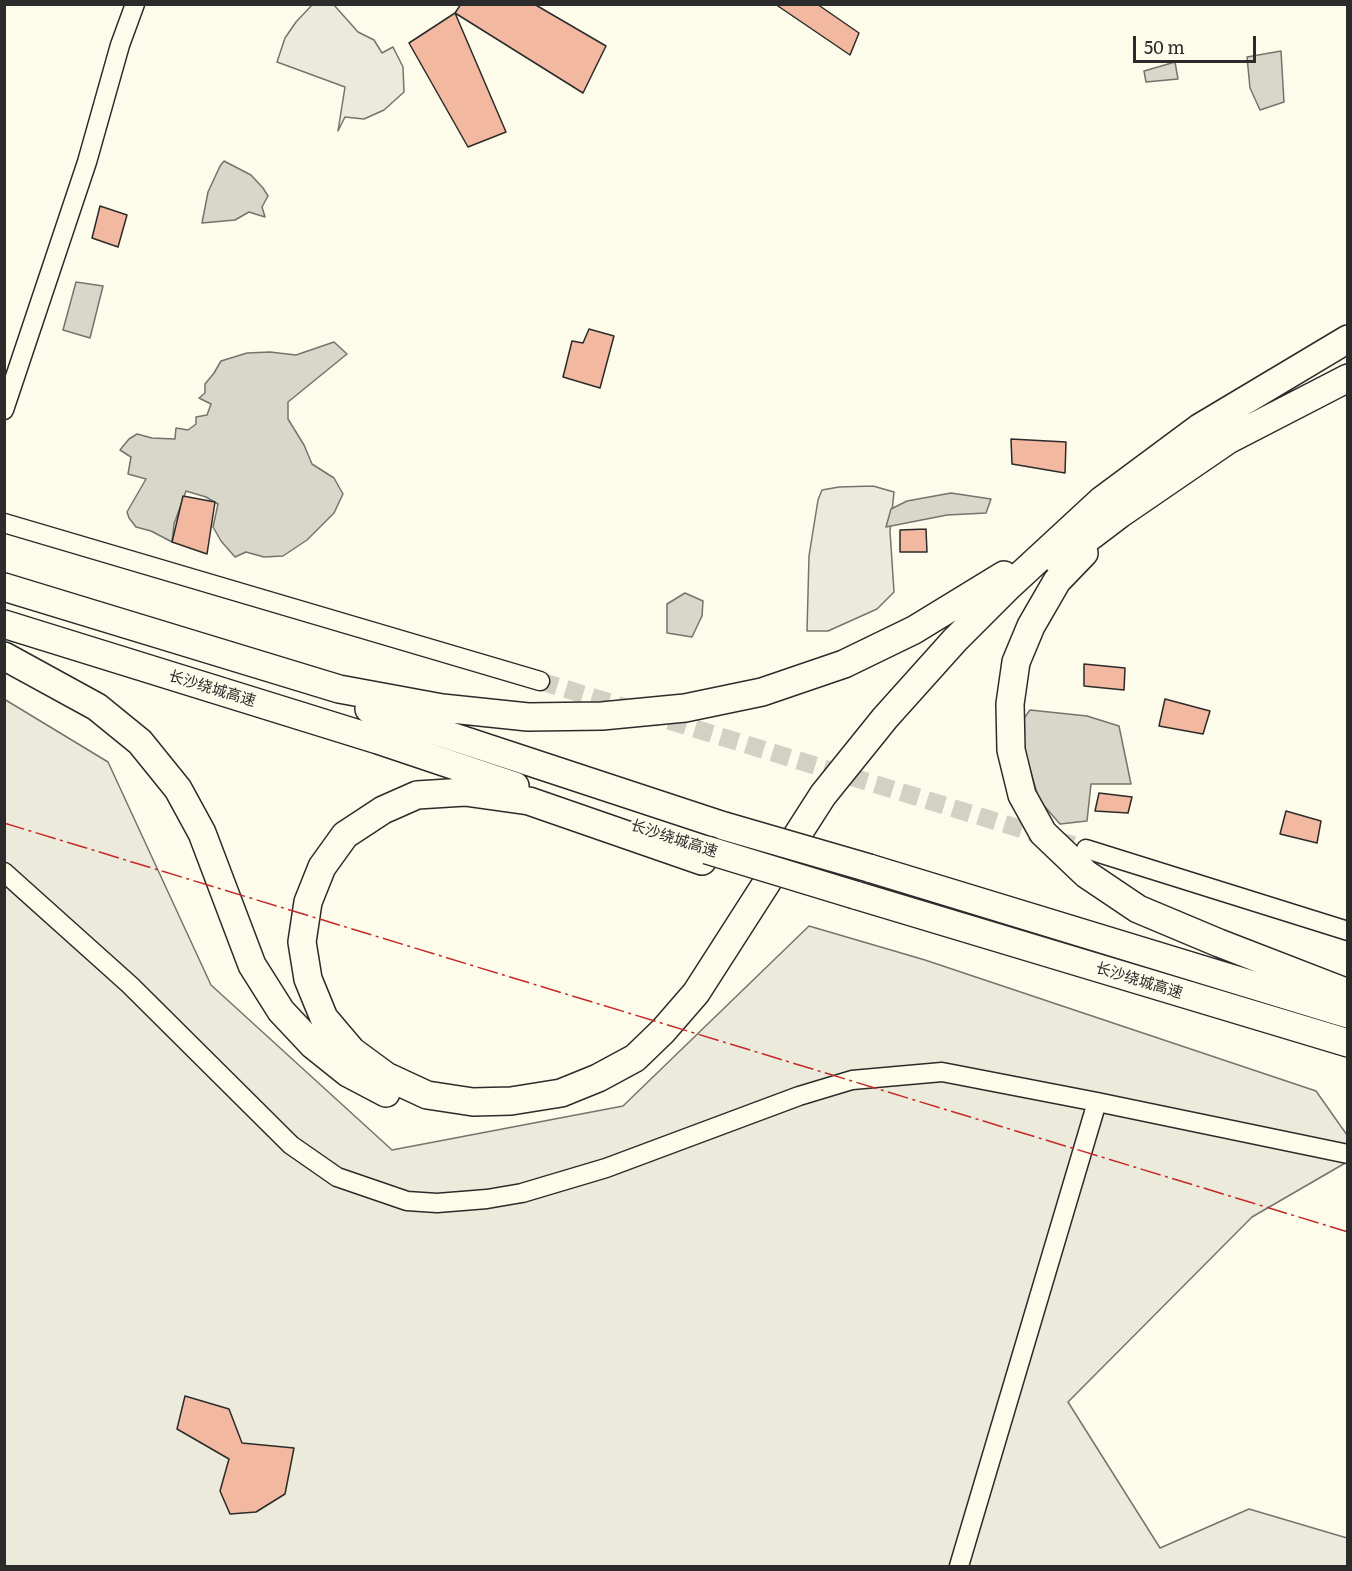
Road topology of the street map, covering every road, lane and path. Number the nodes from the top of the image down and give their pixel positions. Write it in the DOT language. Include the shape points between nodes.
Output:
graph roads {
  1 [pos="135,4"];
  2 [pos="1347,339"];
  3 [pos="1347,378"];
  4 [pos="4,410"];
  5 [pos="1120,514"];
  6 [pos="1085,516"];
  7 [pos="4,523"];
  8 [pos="12,605"];
  9 [pos="4,656"];
  10 [pos="540,681"];
  11 [pos="1086,849"];
  12 [pos="704,856"];
  13 [pos="4,872"];
  14 [pos="1347,931"];
  15 [pos="1347,993"];
  16 [pos="1347,1014"];
  17 [pos="1347,1043"];
  18 [pos="1097,1102"];
  19 [pos="1347,1154"];
  20 [pos="959,1566"];
  1 -- 4 [label="street"];
  2 -- 6 [label="highway" via="1199,428"];
  3 -- 5 [label="highway" via="1228,440"];
  5 -- 9 [label="highway" via="1054,564 998,617 876,750 821,823 709,998 676,1038 642,1068 607,1090 557,1110 498,1117 446,1112 397,1098 348,1073 313,1045 281,1011 252,965 202,833 178,789 140,742 97,707"];
  5 -- 15 [label="highway" via="1057,581 1031,626 1016,663 1010,704 1011,750 1022,795 1043,833 1086,873 1138,909"];
  6 -- 8 [label="highway" via="990,585 914,630 844,664 751,694 685,708 602,716 528,717 442,708 339,689"];
  6 -- 12 [label="highway" via="955,640 885,718 822,795 696,993 635,1058 561,1093 473,1102 428,1095 386,1077 352,1052 324,1018 308,979 302,942 308,902 322,867 345,835 383,810 417,795 465,792 529,801"];
  7 -- 10 [label="street"];
  8 -- 12 [label="highway, 长沙绕城高速"];
  8 -- 16 [label="highway, 长沙绕城高速, bridge" via="432,729 724,826"];
  11 -- 14 [label="street"];
  12 -- 17 [label="highway, 长沙绕城高速"];
  13 -- 18 [label="street" via="130,985 291,1145 337,1177 407,1201 437,1203 522,1193 606,1168 852,1080 942,1072"];
  18 -- 19 [label="street"];
  18 -- 20 [label="street"];
}
